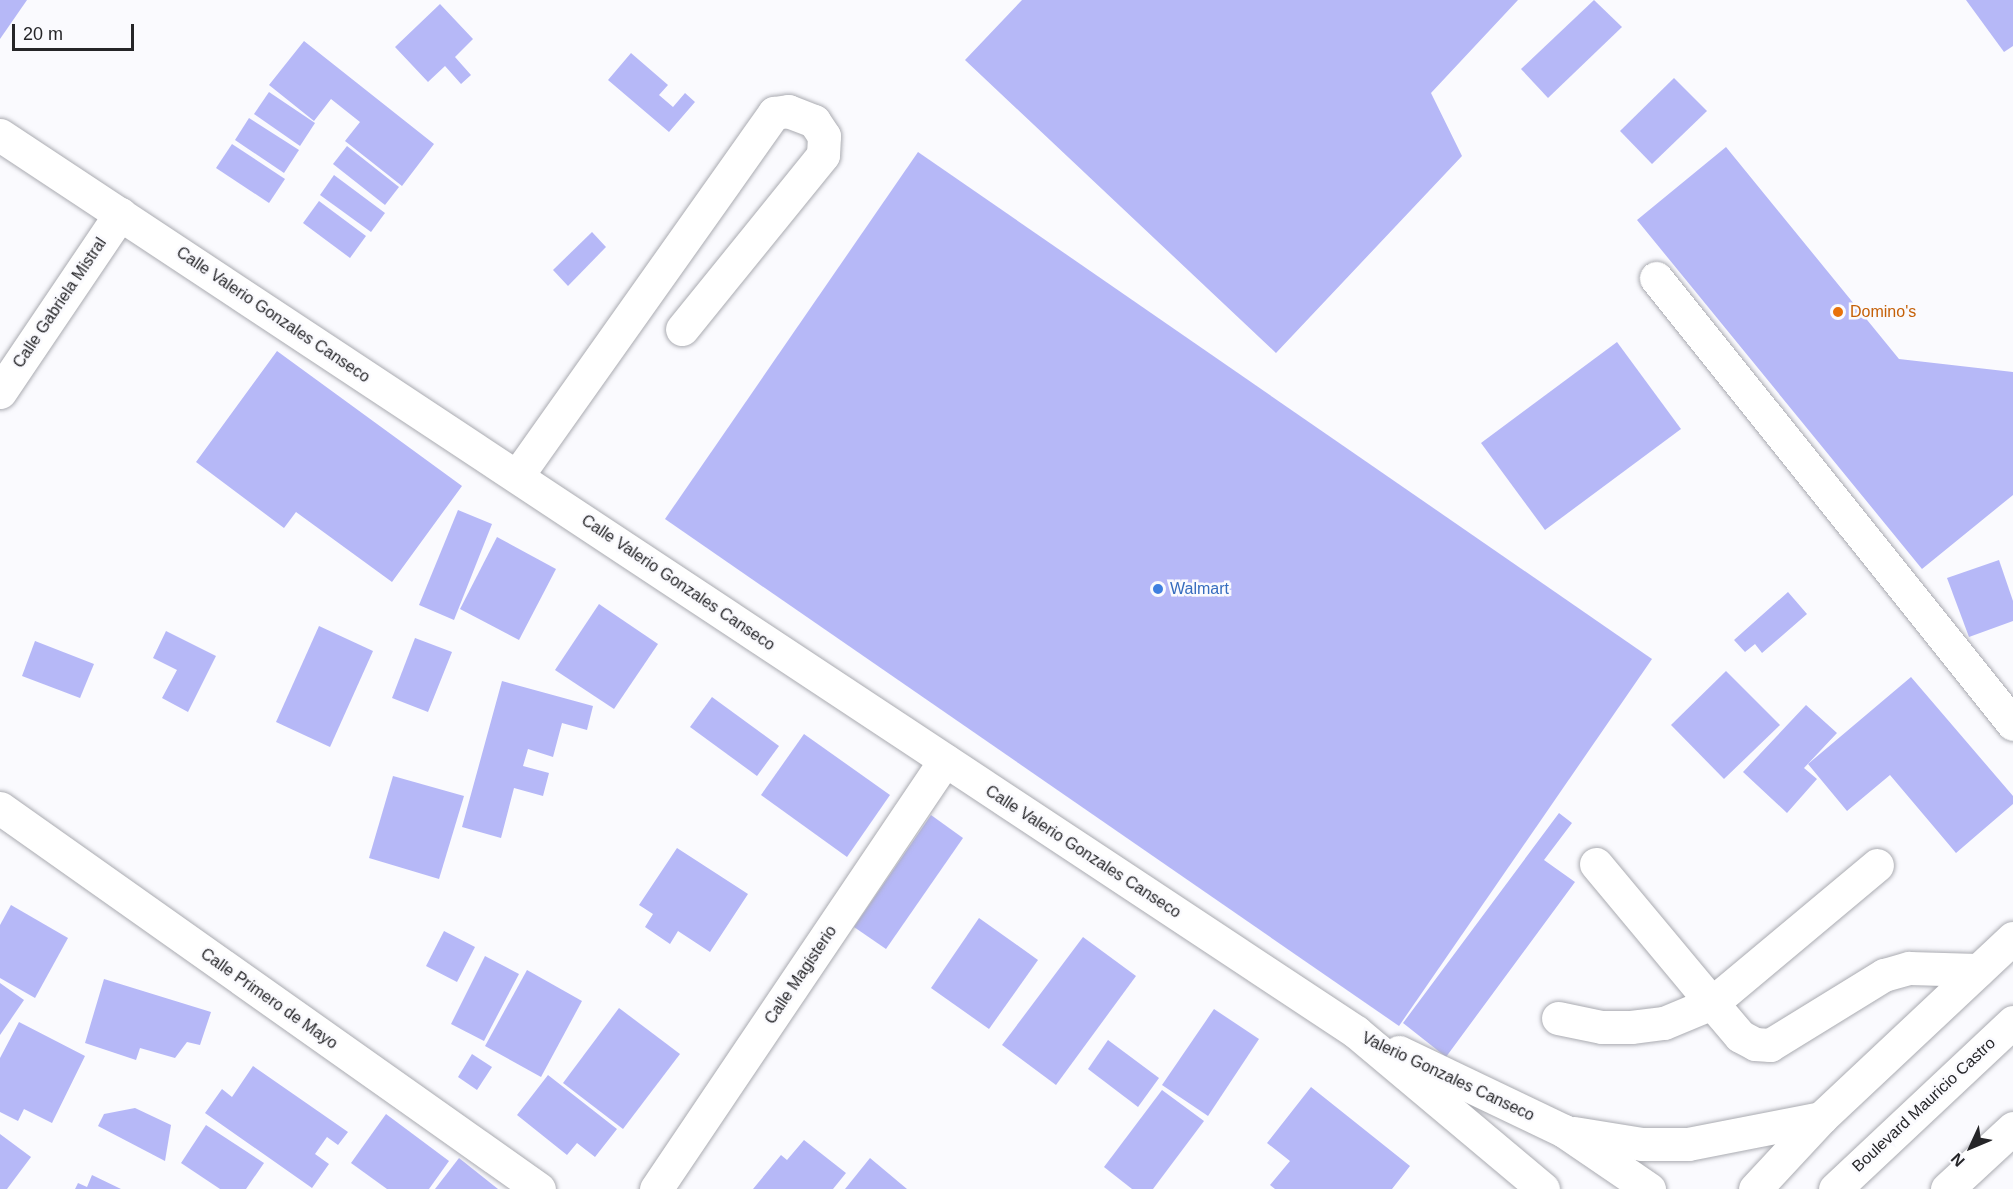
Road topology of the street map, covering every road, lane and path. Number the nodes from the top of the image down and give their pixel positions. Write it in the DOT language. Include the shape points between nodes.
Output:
graph roads {
  1 [pos="0,135"];
  2 [pos="120,214"];
  3 [pos="1656,278"];
  4 [pos="682,329"];
  5 [pos="0,392"];
  6 [pos="517,476"];
  7 [pos="2013,724"];
  8 [pos="945,760"];
  9 [pos="0,808"];
  10 [pos="1596,864"];
  11 [pos="1877,865"];
  12 [pos="2013,938"];
  13 [pos="1978,970"];
  14 [pos="1712,1003"];
  15 [pos="1558,1018"];
  16 [pos="2013,1022"];
  17 [pos="1356,1032"];
  18 [pos="1821,1118"];
  19 [pos="2013,1128"];
  20 [pos="1564,1131"];
  21 [pos="538,1189"];
  22 [pos="656,1189"];
  23 [pos="1543,1189"];
  24 [pos="1649,1189"];
  25 [pos="1755,1189"];
  26 [pos="1835,1189"];
  27 [pos="1947,1189"];
  1 -- 2 [label="street, Calle Valerio Gonzales Canseco"];
  2 -- 5 [label="street, Calle Gabriela Mistral"];
  2 -- 6 [label="street, Calle Valerio Gonzales Canseco"];
  3 -- 7 [label="street"];
  4 -- 6 [label="street" via="823,155 824,136 814,121 788,111 774,113"];
  6 -- 8 [label="street, Calle Valerio Gonzales Canseco"];
  8 -- 17 [label="street, Calle Valerio Gonzales Canseco"];
  8 -- 22 [label="street, Calle Magisterio"];
  9 -- 21 [label="street, Calle Primero de Mayo"];
  10 -- 14 [label="street"];
  11 -- 14 [label="street"];
  12 -- 13 [label="street"];
  13 -- 14 [label="street" via="1910,968 1884,975 1770,1045 1755,1044 1740,1036"];
  13 -- 18 [label="street"];
  14 -- 15 [label="street" via="1664,1023 1631,1027 1602,1028"];
  16 -- 26 [label="street, Boulevard Mauricio Castro"];
  17 -- 20 [label="street, Valerio Gonzales Canseco"];
  17 -- 23 [label="street, Valerio Gonzales Canseco"];
  18 -- 20 [label="street" via="1688,1144 1642,1144"];
  18 -- 25 [label="street"];
  19 -- 27 [label="street"];
  20 -- 24 [label="street, Valerio Gonzales Canseco"];
}
